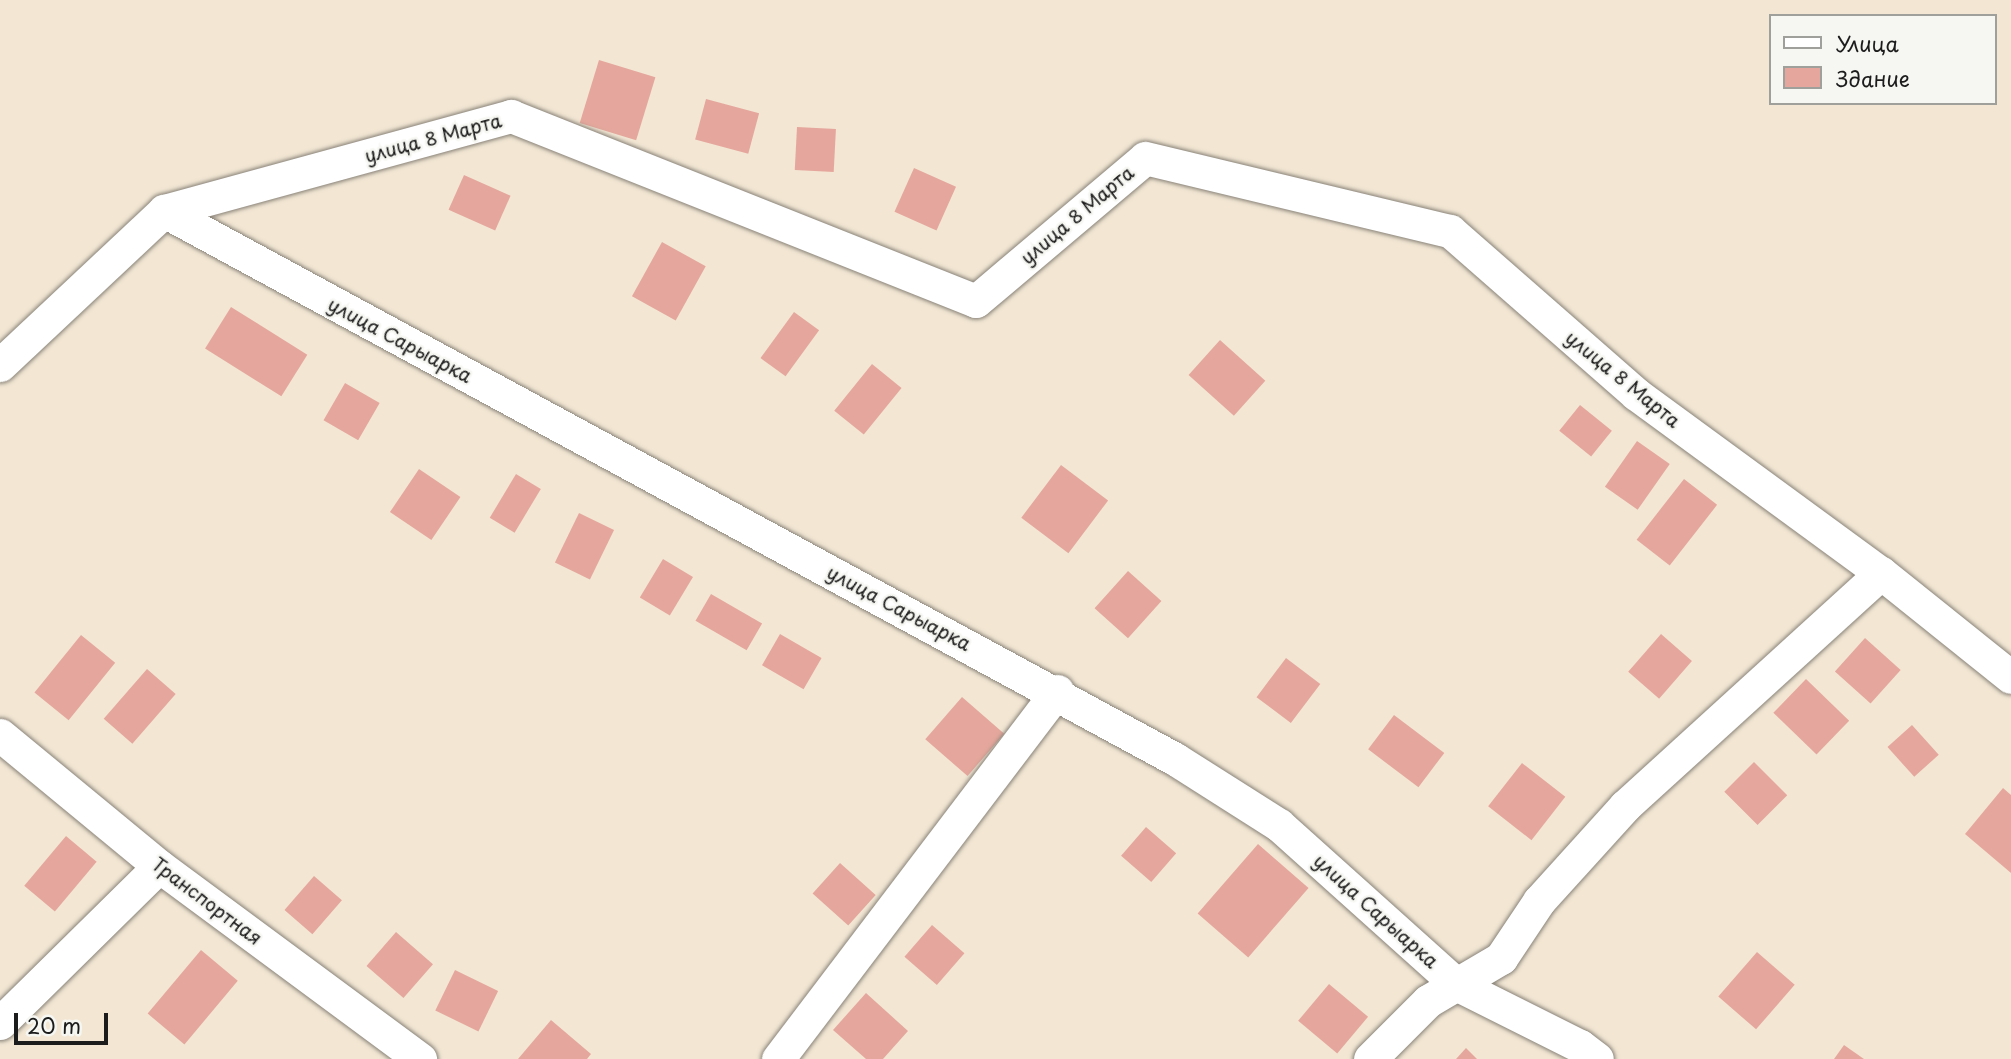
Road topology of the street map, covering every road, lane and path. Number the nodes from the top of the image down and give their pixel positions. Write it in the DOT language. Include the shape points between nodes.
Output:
graph roads {
  1 [pos="164,211"];
  2 [pos="0,365"];
  3 [pos="1881,573"];
  4 [pos="2011,677"];
  5 [pos="1057,691"];
  6 [pos="0,735"];
  7 [pos="159,866"];
  8 [pos="1456,984"];
  9 [pos="0,1023"];
  10 [pos="420,1059"];
  11 [pos="778,1059"];
  12 [pos="1370,1059"];
  13 [pos="1597,1059"];
  1 -- 2 [label="street"];
  1 -- 3 [label="street, улица 8 Марта" via="511,116 976,301 1145,158 1450,231 1636,394"];
  1 -- 5 [label="street, улица Сарыарка"];
  3 -- 4 [label="street, улица 8 Марта"];
  3 -- 8 [label="street" via="1625,806 1539,901 1501,958"];
  5 -- 8 [label="street, улица Сарыарка" via="1279,825"];
  5 -- 11 [label="street"];
  6 -- 7 [label="street, Транспортная"];
  7 -- 9 [label="street"];
  7 -- 10 [label="street, Транспортная"];
  8 -- 12 [label="street" via="1428,1001"];
  8 -- 13 [label="street, улица Сарыарка"];
}
